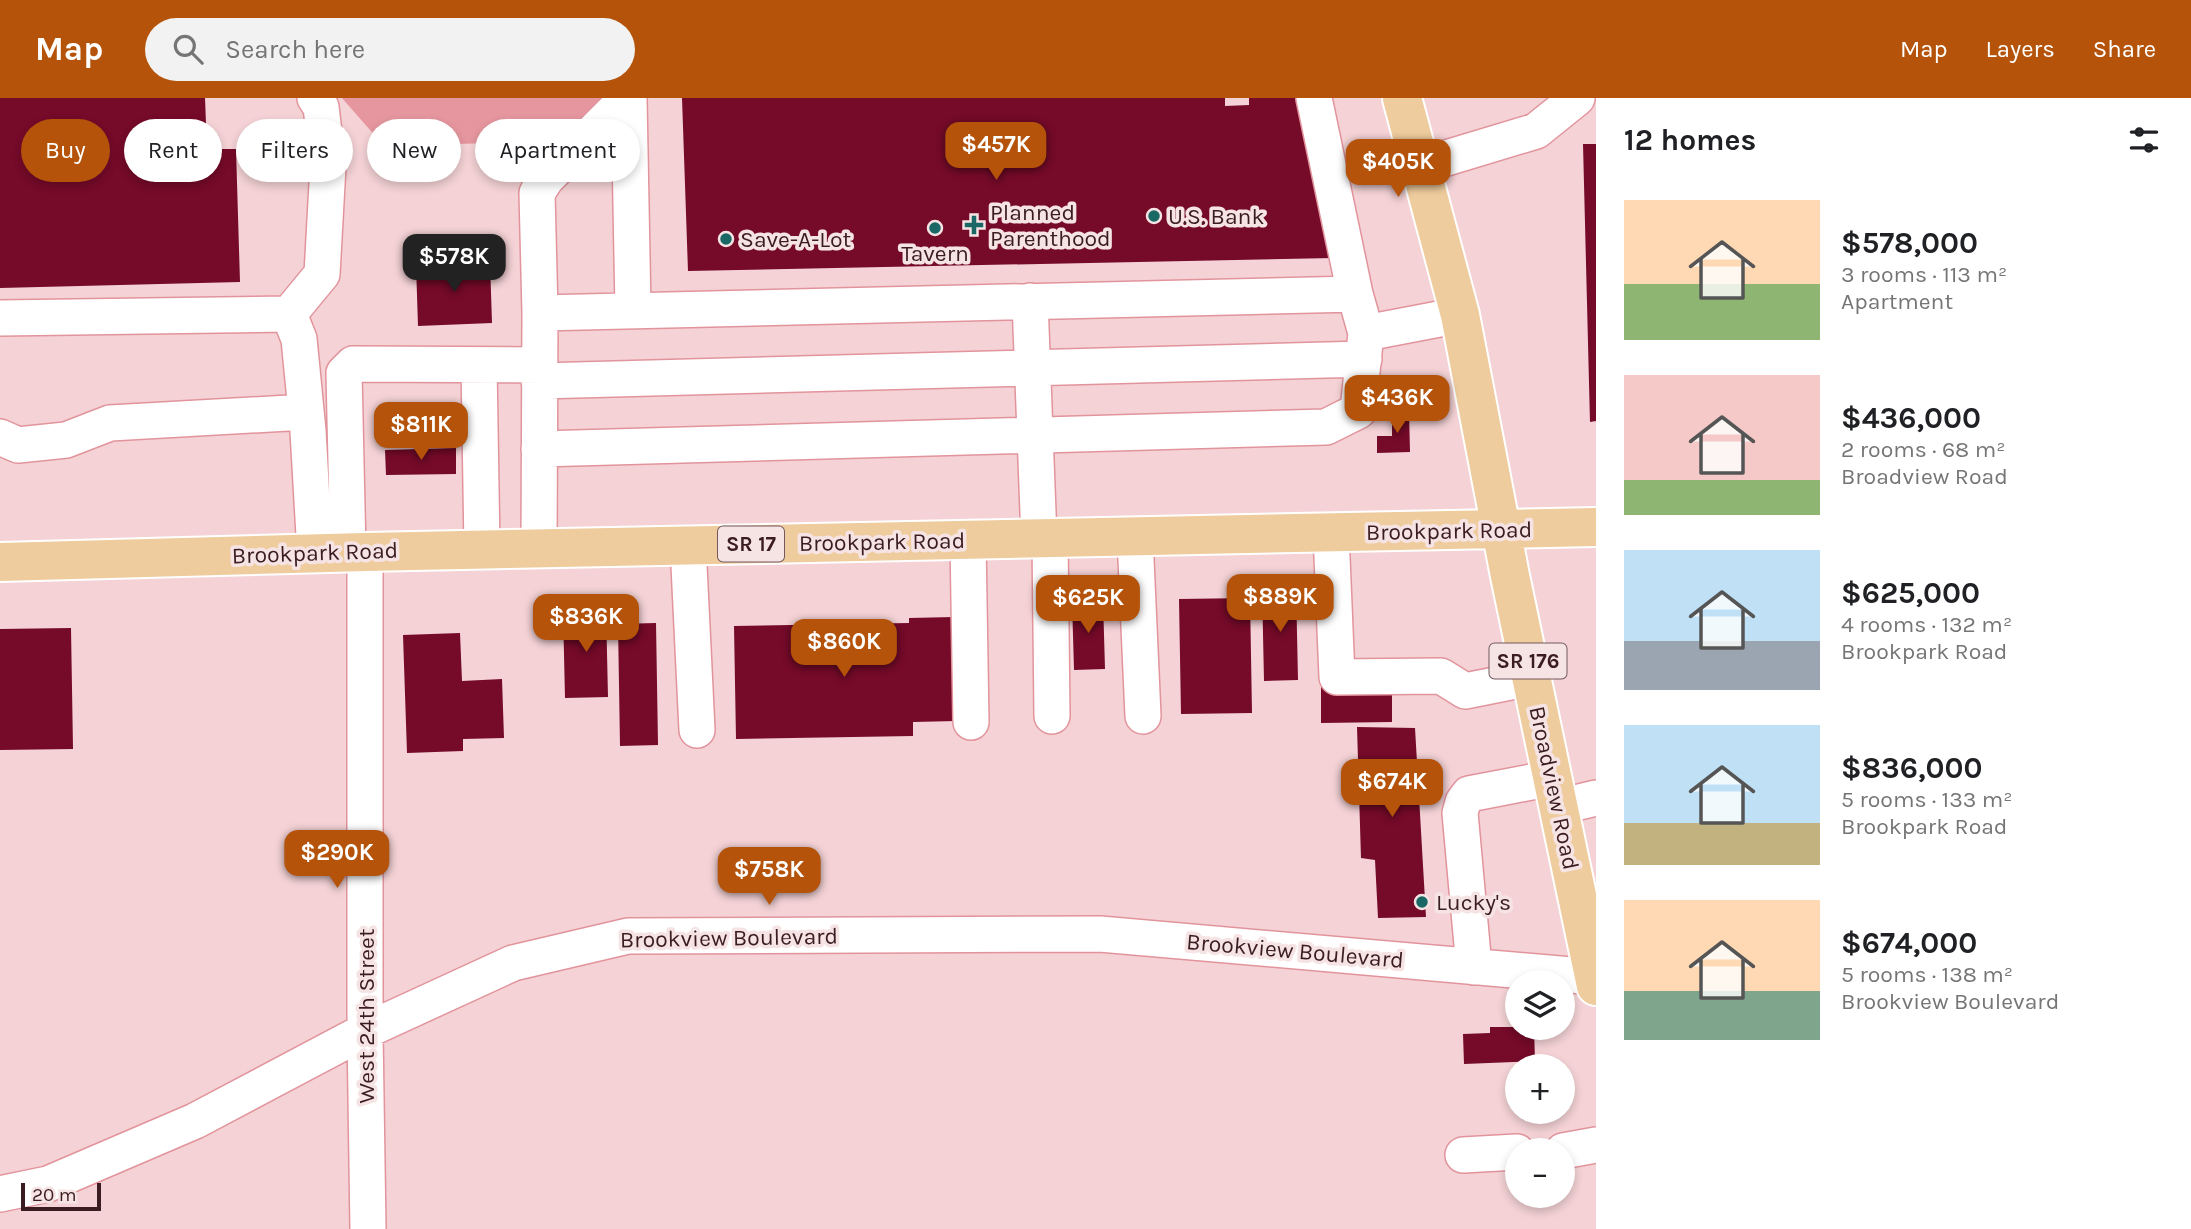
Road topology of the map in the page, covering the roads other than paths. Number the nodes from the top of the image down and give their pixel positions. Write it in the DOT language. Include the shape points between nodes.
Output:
graph roads {
  1 [pos="315,98"];
  2 [pos="628,98"];
  3 [pos="1314,98"];
  4 [pos="1402,98"];
  5 [pos="1577,98"];
  6 [pos="1420,166"];
  7 [pos="1355,294"];
  8 [pos="1030,301"];
  9 [pos="633,310"];
  10 [pos="540,313"];
  11 [pos="289,314"];
  12 [pos="1460,315"];
  13 [pos="0,318"];
  14 [pos="1365,346"];
  15 [pos="480,365"];
  16 [pos="1033,368"];
  17 [pos="540,373"];
  18 [pos="307,421"];
  19 [pos="1035,435"];
  20 [pos="0,437"];
  21 [pos="539,449"];
  22 [pos="1596,527"];
  23 [pos="1502,531"];
  24 [pos="1331,533"];
  25 [pos="1135,537"];
  26 [pos="1045,539"];
  27 [pos="968,540"];
  28 [pos="688,545"];
  29 [pos="539,548"];
  30 [pos="482,549"];
  31 [pos="343,552"];
  32 [pos="0,562"];
  33 [pos="1531,678"];
  34 [pos="1052,716"];
  35 [pos="1143,716"];
  36 [pos="971,722"];
  37 [pos="697,730"];
  38 [pos="1555,792"];
  39 [pos="1596,798"];
  40 [pos="1474,967"];
  41 [pos="1595,982"];
  42 [pos="365,1031"];
  43 [pos="1596,1145"];
  44 [pos="1575,1148"];
  45 [pos="1505,1152"];
  46 [pos="1463,1154"];
  47 [pos="0,1194"];
  48 [pos="368,1229"];
  1 -- 11 [label="street" via="321,107 328,166 321,274"];
  2 -- 9 [label="street"];
  2 -- 10 [label="street" via="537,193"];
  3 -- 7 [label="street"];
  4 -- 6 [label="main road, Broadview Road"];
  5 -- 6 [label="street" via="1536,131"];
  6 -- 12 [label="main road, Broadview Road"];
  7 -- 8 [label="street"];
  7 -- 14 [label="street"];
  8 -- 9 [label="street"];
  8 -- 16 [label="street"];
  9 -- 10 [label="street"];
  10 -- 17 [label="street"];
  11 -- 13 [label="street"];
  11 -- 18 [label="street" via="299,339"];
  12 -- 14 [label="street"];
  12 -- 23 [label="main road, Broadview Road"];
  14 -- 16 [label="street"];
  14 -- 19 [label="street" via="1358,411 1326,426"];
  15 -- 17 [label="street"];
  15 -- 30 [label="street"];
  15 -- 31 [label="street" via="353,365 344,373"];
  16 -- 17 [label="street"];
  16 -- 19 [label="street"];
  17 -- 21 [label="street"];
  18 -- 20 [label="street" via="110,423 66,440 18,445"];
  18 -- 31 [label="street"];
  19 -- 21 [label="street"];
  19 -- 26 [label="street"];
  21 -- 29 [label="street"];
  22 -- 23 [label="main road, Brookpark Road / SR 17"];
  23 -- 24 [label="main road, Brookpark Road / SR 17"];
  23 -- 33 [label="main road, Broadview Road / SR 176"];
  24 -- 25 [label="main road, Brookpark Road / SR 17"];
  24 -- 33 [label="street" via="1337,677 1441,676 1465,691"];
  25 -- 26 [label="main road, Brookpark Road / SR 17"];
  25 -- 35 [label="street"];
  26 -- 27 [label="main road, Brookpark Road / SR 17"];
  26 -- 34 [label="street"];
  27 -- 28 [label="main road, Brookpark Road / SR 17"];
  27 -- 36 [label="street"];
  28 -- 29 [label="main road, Brookpark Road / SR 17"];
  28 -- 37 [label="street"];
  29 -- 30 [label="main road, Brookpark Road / SR 17"];
  30 -- 31 [label="main road, Brookpark Road / SR 17"];
  31 -- 32 [label="main road, Brookpark Road / SR 17"];
  31 -- 42 [label="street, West 24th Street"];
  33 -- 38 [label="main road, Broadview Road / SR 176"];
  38 -- 39 [label="street"];
  38 -- 40 [label="street" via="1469,794 1463,803 1460,813"];
  38 -- 41 [label="main road, Broadview Road / SR 176"];
  40 -- 41 [label="street, Brookview Boulevard"];
  40 -- 42 [label="street, Brookview Boulevard" via="1100,934 628,936 513,963"];
  42 -- 47 [label="street, Brookview Boulevard" via="195,1121 48,1184"];
  42 -- 48 [label="street, West 24th Street"];
  43 -- 44 [label="street"];
  45 -- 46 [label="street"];
}
